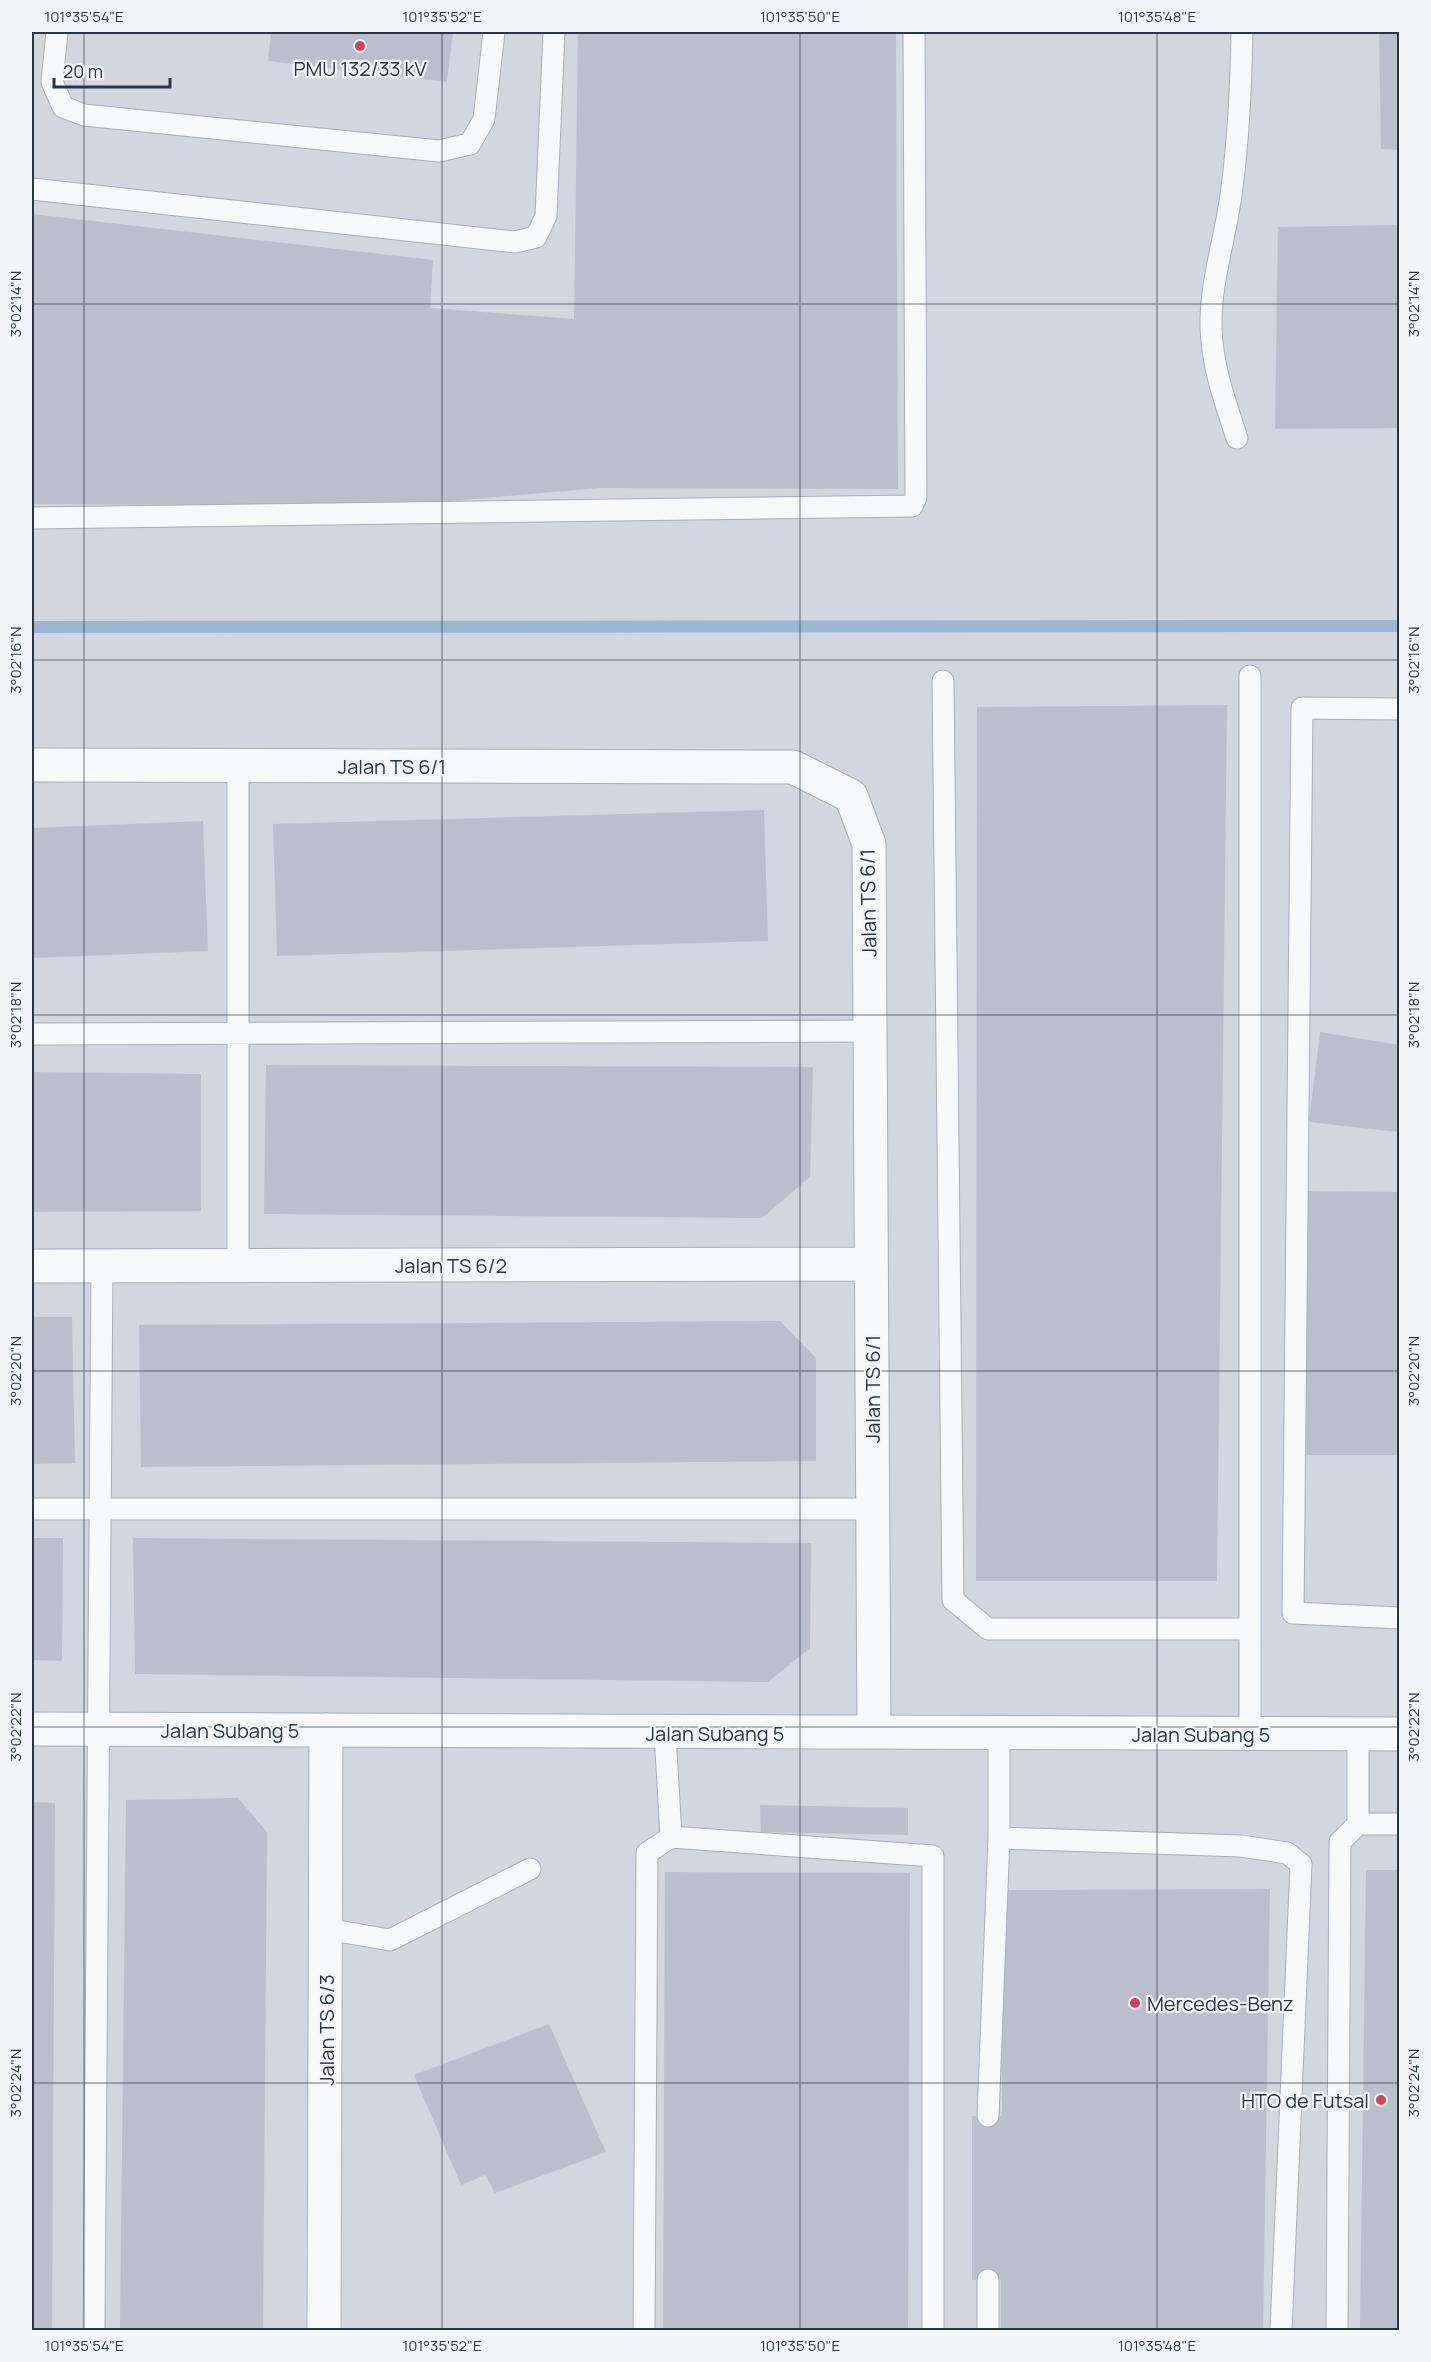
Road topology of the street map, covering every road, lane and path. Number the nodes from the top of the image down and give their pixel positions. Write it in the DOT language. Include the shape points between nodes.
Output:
graph roads {
  1 [pos="57,32"];
  2 [pos="494,32"];
  3 [pos="554,32"];
  4 [pos="914,32"];
  5 [pos="1242,32"];
  6 [pos="32,189"];
  7 [pos="1237,438"];
  8 [pos="32,518"];
  9 [pos="1250,676"];
  10 [pos="943,681"];
  11 [pos="1400,709"];
  12 [pos="32,765"];
  13 [pos="238,766"];
  14 [pos="870,1031"];
  15 [pos="238,1033"];
  16 [pos="32,1034"];
  17 [pos="871,1264"];
  18 [pos="32,1266"];
  19 [pos="102,1266"];
  20 [pos="238,1266"];
  21 [pos="32,1509"];
  22 [pos="100,1509"];
  23 [pos="873,1509"];
  24 [pos="1400,1618"];
  25 [pos="1250,1629"];
  26 [pos="32,1729"];
  27 [pos="99,1730"];
  28 [pos="326,1730"];
  29 [pos="874,1732"];
  30 [pos="665,1733"];
  31 [pos="999,1733"];
  32 [pos="1250,1734"];
  33 [pos="1358,1734"];
  34 [pos="1400,1734"];
  35 [pos="1358,1824"];
  36 [pos="1400,1824"];
  37 [pos="671,1837"];
  38 [pos="999,1838"];
  39 [pos="530,1869"];
  40 [pos="326,1929"];
  41 [pos="988,2116"];
  42 [pos="988,2280"];
  43 [pos="93,2331"];
  44 [pos="324,2331"];
  45 [pos="644,2331"];
  46 [pos="933,2331"];
  47 [pos="988,2331"];
  48 [pos="1281,2331"];
  49 [pos="1336,2331"];
  1 -- 2 [label="lane" via="52,82 63,107 84,115 439,151 470,144 484,119"];
  3 -- 6 [label="lane" via="546,216 537,237 515,242"];
  4 -- 8 [label="lane" via="916,497 912,506"];
  5 -- 7 [label="lane" via="1232,188 1211,327 1214,366"];
  9 -- 25 [label="lane"];
  10 -- 25 [label="lane" via="953,1600 988,1629"];
  11 -- 24 [label="lane" via="1302,708 1293,1612"];
  12 -- 13 [label="street, Jalan TS 6/1"];
  13 -- 14 [label="street, Jalan TS 6/1" via="793,767 851,796 869,844"];
  13 -- 15 [label="lane"];
  14 -- 15 [label="lane"];
  14 -- 17 [label="street, Jalan TS 6/1"];
  15 -- 16 [label="lane"];
  15 -- 20 [label="lane"];
  17 -- 20 [label="street, Jalan TS 6/2"];
  17 -- 23 [label="street, Jalan TS 6/1"];
  18 -- 19 [label="street, Jalan TS 6/2"];
  19 -- 20 [label="street, Jalan TS 6/2"];
  19 -- 22 [label="lane"];
  21 -- 22 [label="lane"];
  22 -- 23 [label="lane"];
  22 -- 27 [label="lane"];
  23 -- 29 [label="street, Jalan TS 6/1"];
  25 -- 32 [label="lane"];
  26 -- 27 [label="street, Jalan Subang 5"];
  27 -- 28 [label="street, Jalan Subang 5"];
  27 -- 43 [label="lane"];
  28 -- 30 [label="street, Jalan Subang 5"];
  28 -- 40 [label="street, Jalan TS 6/3"];
  29 -- 30 [label="street, Jalan Subang 5"];
  29 -- 31 [label="street, Jalan Subang 5"];
  30 -- 37 [label="lane"];
  31 -- 32 [label="street, Jalan Subang 5"];
  31 -- 38 [label="lane"];
  32 -- 33 [label="street, Jalan Subang 5"];
  33 -- 34 [label="street, Jalan Subang 5"];
  33 -- 35 [label="lane"];
  35 -- 36 [label="lane"];
  35 -- 49 [label="lane" via="1340,1842"];
  37 -- 45 [label="lane" via="647,1853"];
  37 -- 46 [label="lane" via="933,1856"];
  38 -- 41 [label="lane"];
  38 -- 48 [label="lane" via="1241,1846 1287,1853 1300,1864"];
  39 -- 40 [label="lane" via="390,1940"];
  40 -- 44 [label="street, Jalan TS 6/3"];
  42 -- 47 [label="lane"];
}
